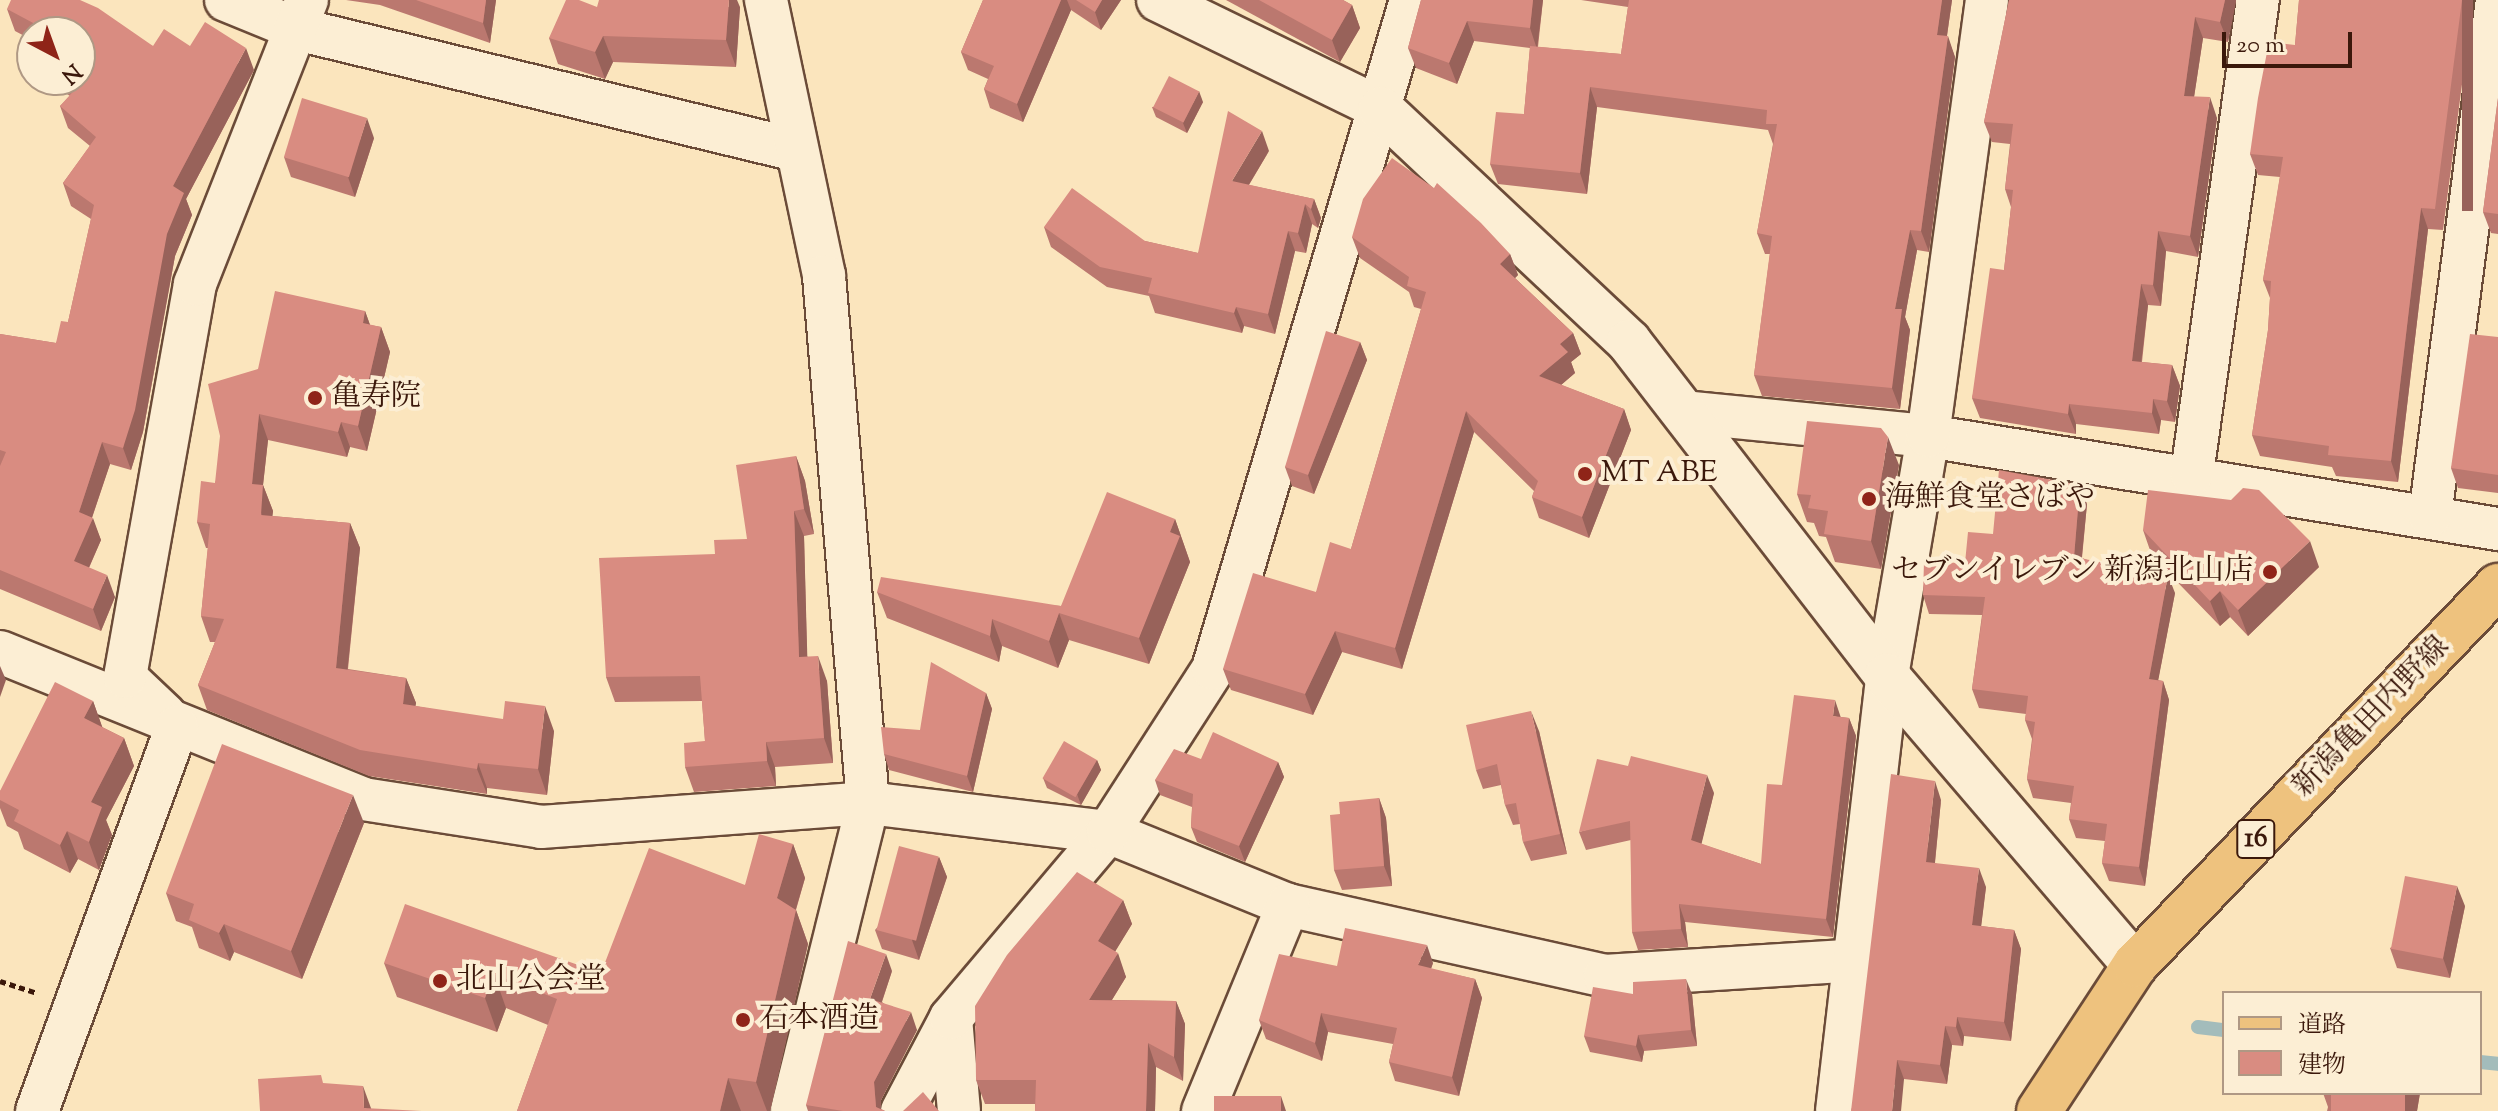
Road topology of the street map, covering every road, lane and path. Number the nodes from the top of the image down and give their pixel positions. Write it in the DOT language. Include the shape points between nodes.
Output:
graph roads {
  1 [pos="226,0"];
  2 [pos="766,0"];
  3 [pos="1158,0"];
  4 [pos="1411,0"];
  5 [pos="1987,0"];
  6 [pos="2258,0"];
  7 [pos="2497,0"];
  8 [pos="302,14"];
  9 [pos="1381,109"];
  10 [pos="796,150"];
  11 [pos="1683,412"];
  12 [pos="1928,436"];
  13 [pos="2192,474"];
  14 [pos="2430,516"];
  15 [pos="2498,529"];
  16 [pos="2498,586"];
  17 [pos="0,652"];
  18 [pos="1887,676"];
  19 [pos="177,727"];
  20 [pos="868,803"];
  21 [pos="1108,832"];
  22 [pos="1288,905"];
  23 [pos="1856,960"];
  24 [pos="2135,965"];
  25 [pos="951,1018"];
  26 [pos="37,1111"];
  27 [pos="792,1111"];
  28 [pos="902,1111"];
  29 [pos="959,1111"];
  30 [pos="1203,1111"];
  31 [pos="1837,1111"];
  32 [pos="2039,1111"];
  1 -- 8 [label="street"];
  2 -- 10 [label="street"];
  3 -- 9 [label="street"];
  4 -- 9 [label="street"];
  5 -- 12 [label="street"];
  6 -- 13 [label="street"];
  7 -- 14 [label="street"];
  8 -- 10 [label="street"];
  8 -- 19 [label="street" via="195,284 125,677"];
  9 -- 11 [label="street" via="1629,342"];
  9 -- 21 [label="street" via="1213,669"];
  10 -- 20 [label="street" via="824,276"];
  11 -- 12 [label="street"];
  11 -- 18 [label="street"];
  12 -- 13 [label="street"];
  12 -- 18 [label="street"];
  13 -- 14 [label="street"];
  14 -- 15 [label="street"];
  16 -- 24 [label="main road, 新潟亀田内野線 / 16"];
  17 -- 19 [label="street"];
  18 -- 23 [label="street"];
  18 -- 24 [label="street"];
  19 -- 20 [label="street" via="363,799 541,827"];
  19 -- 26 [label="street"];
  20 -- 21 [label="street"];
  20 -- 27 [label="street"];
  21 -- 22 [label="street"];
  21 -- 25 [label="street"];
  22 -- 23 [label="street" via="1605,976"];
  22 -- 30 [label="street"];
  23 -- 31 [label="street"];
  24 -- 32 [label="main road, 新潟亀田内野線 / 16"];
  25 -- 28 [label="street"];
  25 -- 29 [label="street"];
}
